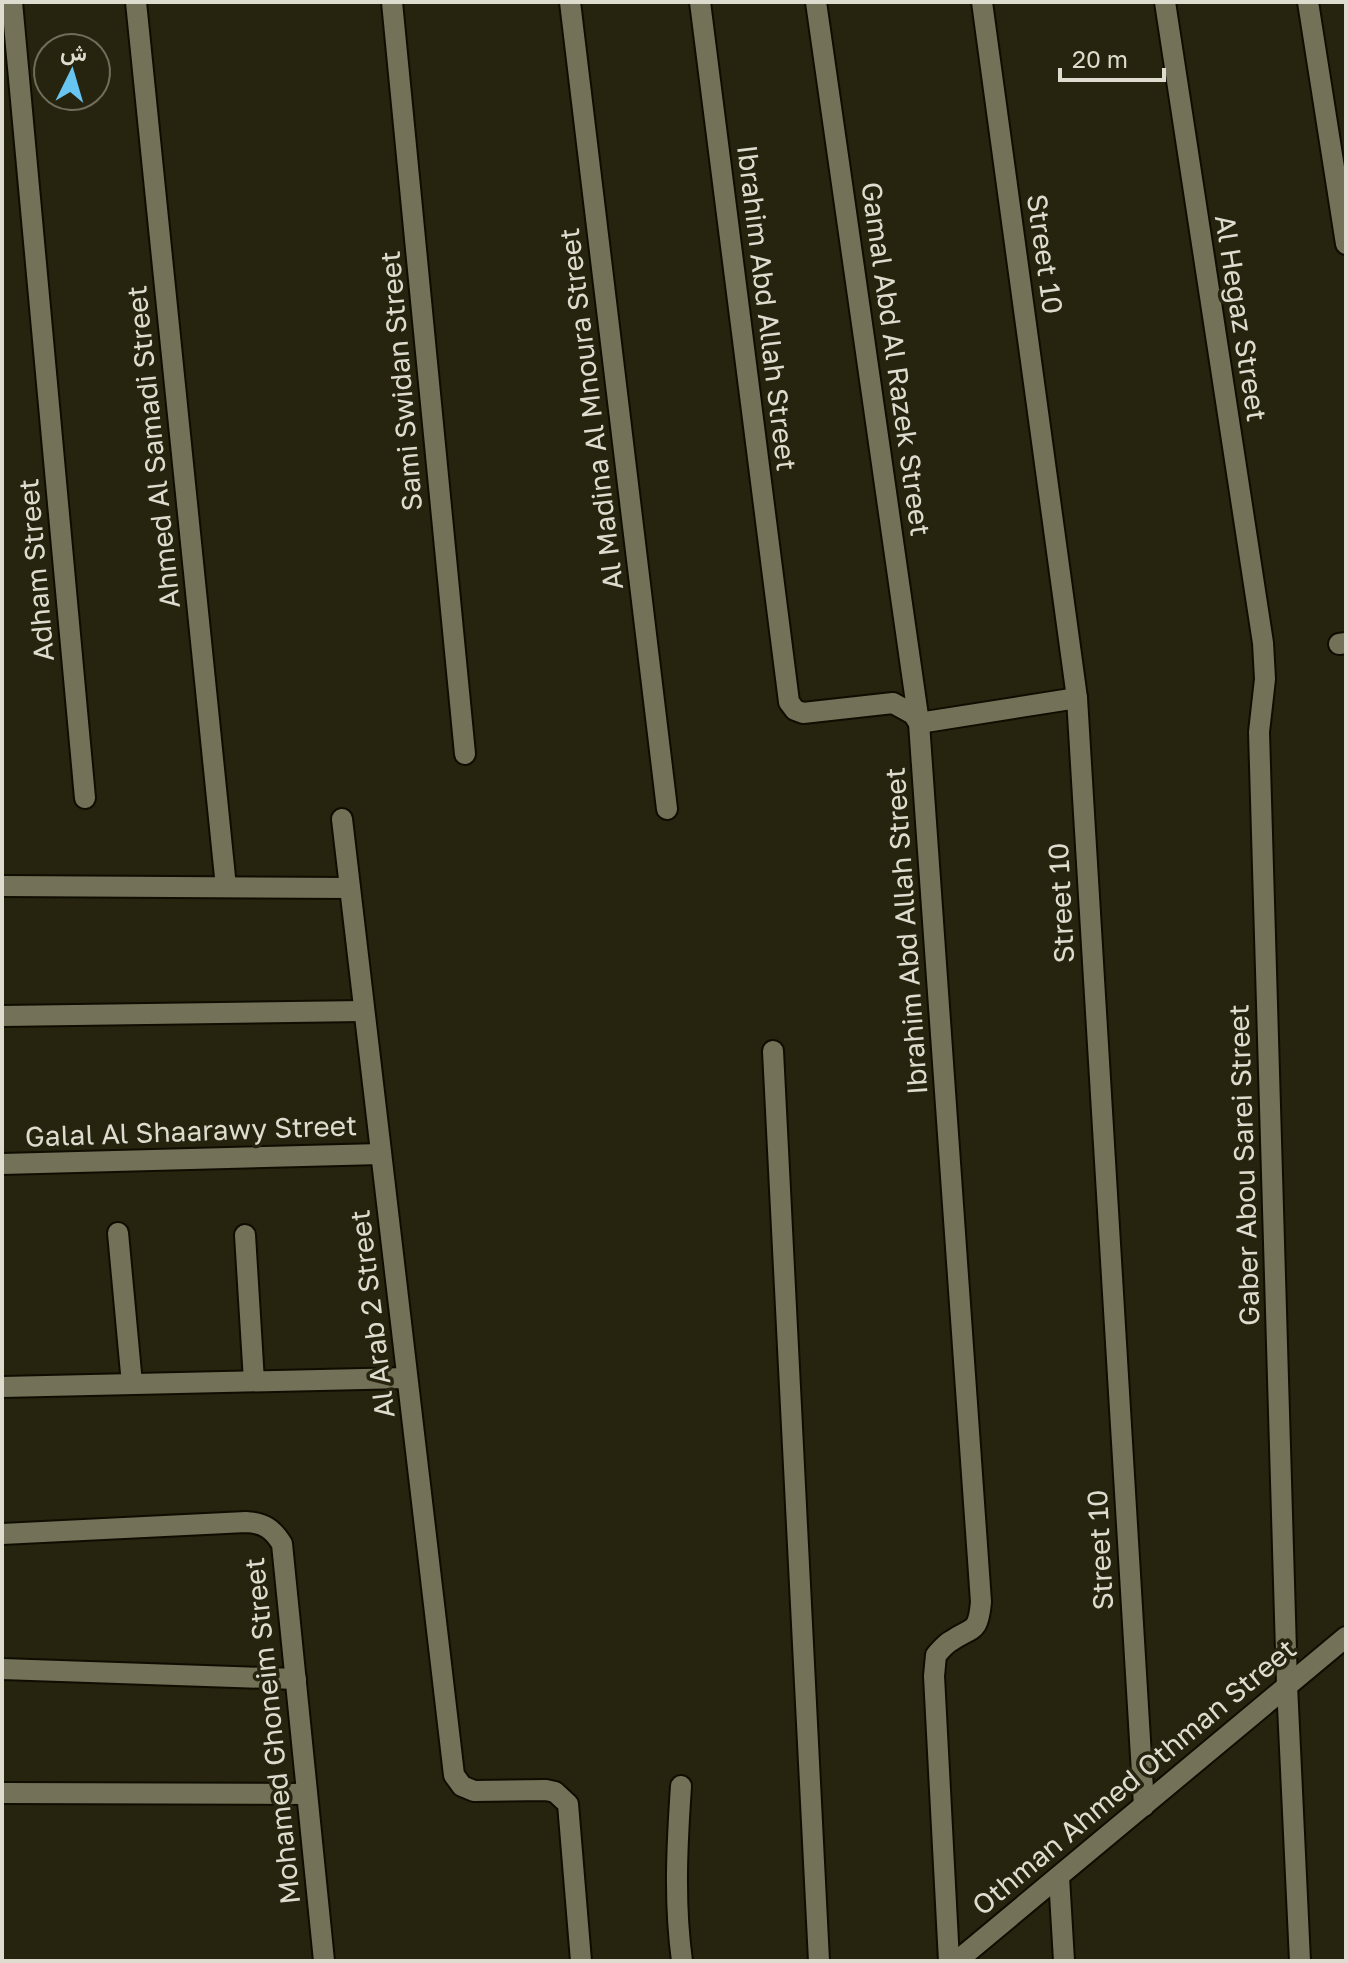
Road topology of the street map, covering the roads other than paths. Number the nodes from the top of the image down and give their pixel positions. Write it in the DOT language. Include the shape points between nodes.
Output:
graph roads {
  1 [pos="12,2"];
  2 [pos="136,2"];
  3 [pos="392,2"];
  4 [pos="570,2"];
  5 [pos="700,2"];
  6 [pos="816,2"];
  7 [pos="982,2"];
  8 [pos="1165,2"];
  9 [pos="1308,2"];
  10 [pos="1346,244"];
  11 [pos="1263,643"];
  12 [pos="1077,698"];
  13 [pos="919,723"];
  14 [pos="465,754"];
  15 [pos="85,798"];
  16 [pos="667,809"];
  17 [pos="342,819"];
  18 [pos="2,886"];
  19 [pos="226,887"];
  20 [pos="350,888"];
  21 [pos="364,1011"];
  22 [pos="2,1016"];
  23 [pos="773,1051"];
  24 [pos="381,1154"];
  25 [pos="2,1164"];
  26 [pos="118,1233"];
  27 [pos="245,1235"];
  28 [pos="407,1378"];
  29 [pos="254,1381"];
  30 [pos="132,1384"];
  31 [pos="2,1387"];
  32 [pos="2,1534"];
  33 [pos="1346,1637"];
  34 [pos="2,1669"];
  35 [pos="296,1679"];
  36 [pos="1287,1685"];
  37 [pos="681,1786"];
  38 [pos="2,1793"];
  39 [pos="307,1794"];
  40 [pos="1144,1806"];
  41 [pos="1059,1877"];
  42 [pos="324,1961"];
  43 [pos="581,1961"];
  44 [pos="682,1961"];
  45 [pos="819,1961"];
  46 [pos="949,1961"];
  47 [pos="958,1961"];
  48 [pos="1064,1961"];
  49 [pos="1300,1961"];
  1 -- 15 [label="street, Adham Street"];
  2 -- 19 [label="street, Ahmed Al Samadi Street"];
  3 -- 14 [label="street, Sami Swidan Street"];
  4 -- 16 [label="street, Al Madina Al Mnoura Street"];
  5 -- 13 [label="street, Ibrahim Abd Allah Street" via="789,702 803,713 893,703"];
  6 -- 13 [label="street, Gamal Abd Al Razek Street"];
  7 -- 12 [label="street, Street 10"];
  8 -- 11 [label="street, Al Hegaz Street"];
  9 -- 10 [label="street"];
  11 -- 36 [label="street, Gaber Abou Sarei Street" via="1259,732"];
  12 -- 13 [label="street"];
  12 -- 40 [label="street, Street 10"];
  13 -- 46 [label="street, Ibrahim Abd Allah Street" via="981,1602 972,1631 936,1655 934,1676"];
  17 -- 20 [label="street, Al Arab 2 Street"];
  18 -- 19 [label="street"];
  19 -- 20 [label="street"];
  20 -- 21 [label="street, Al Arab 2 Street"];
  21 -- 22 [label="street"];
  21 -- 24 [label="street, Al Arab 2 Street"];
  23 -- 45 [label="street"];
  24 -- 25 [label="street, Galal Al Shaarawy Street"];
  24 -- 28 [label="street, Al Arab 2 Street"];
  26 -- 30 [label="street"];
  27 -- 29 [label="street"];
  28 -- 29 [label="street"];
  28 -- 43 [label="street, Al Arab 2 Street" via="454,1775 474,1791 546,1790 568,1804"];
  29 -- 30 [label="street"];
  30 -- 31 [label="street"];
  32 -- 35 [label="street, Mohamed Ghoneim Street" via="246,1522 268,1527 282,1544"];
  33 -- 36 [label="street, Othman Ahmed Othman Street"];
  34 -- 35 [label="street"];
  35 -- 39 [label="street, Mohamed Ghoneim Street"];
  36 -- 40 [label="street, Othman Ahmed Othman Street"];
  36 -- 49 [label="street, Gaber Abou Sarei Street"];
  37 -- 44 [label="street" via="676,1861"];
  38 -- 39 [label="street"];
  39 -- 42 [label="street, Mohamed Ghoneim Street"];
  40 -- 41 [label="street, Othman Ahmed Othman Street"];
  41 -- 47 [label="street, Othman Ahmed Othman Street"];
  41 -- 48 [label="street"];
}
